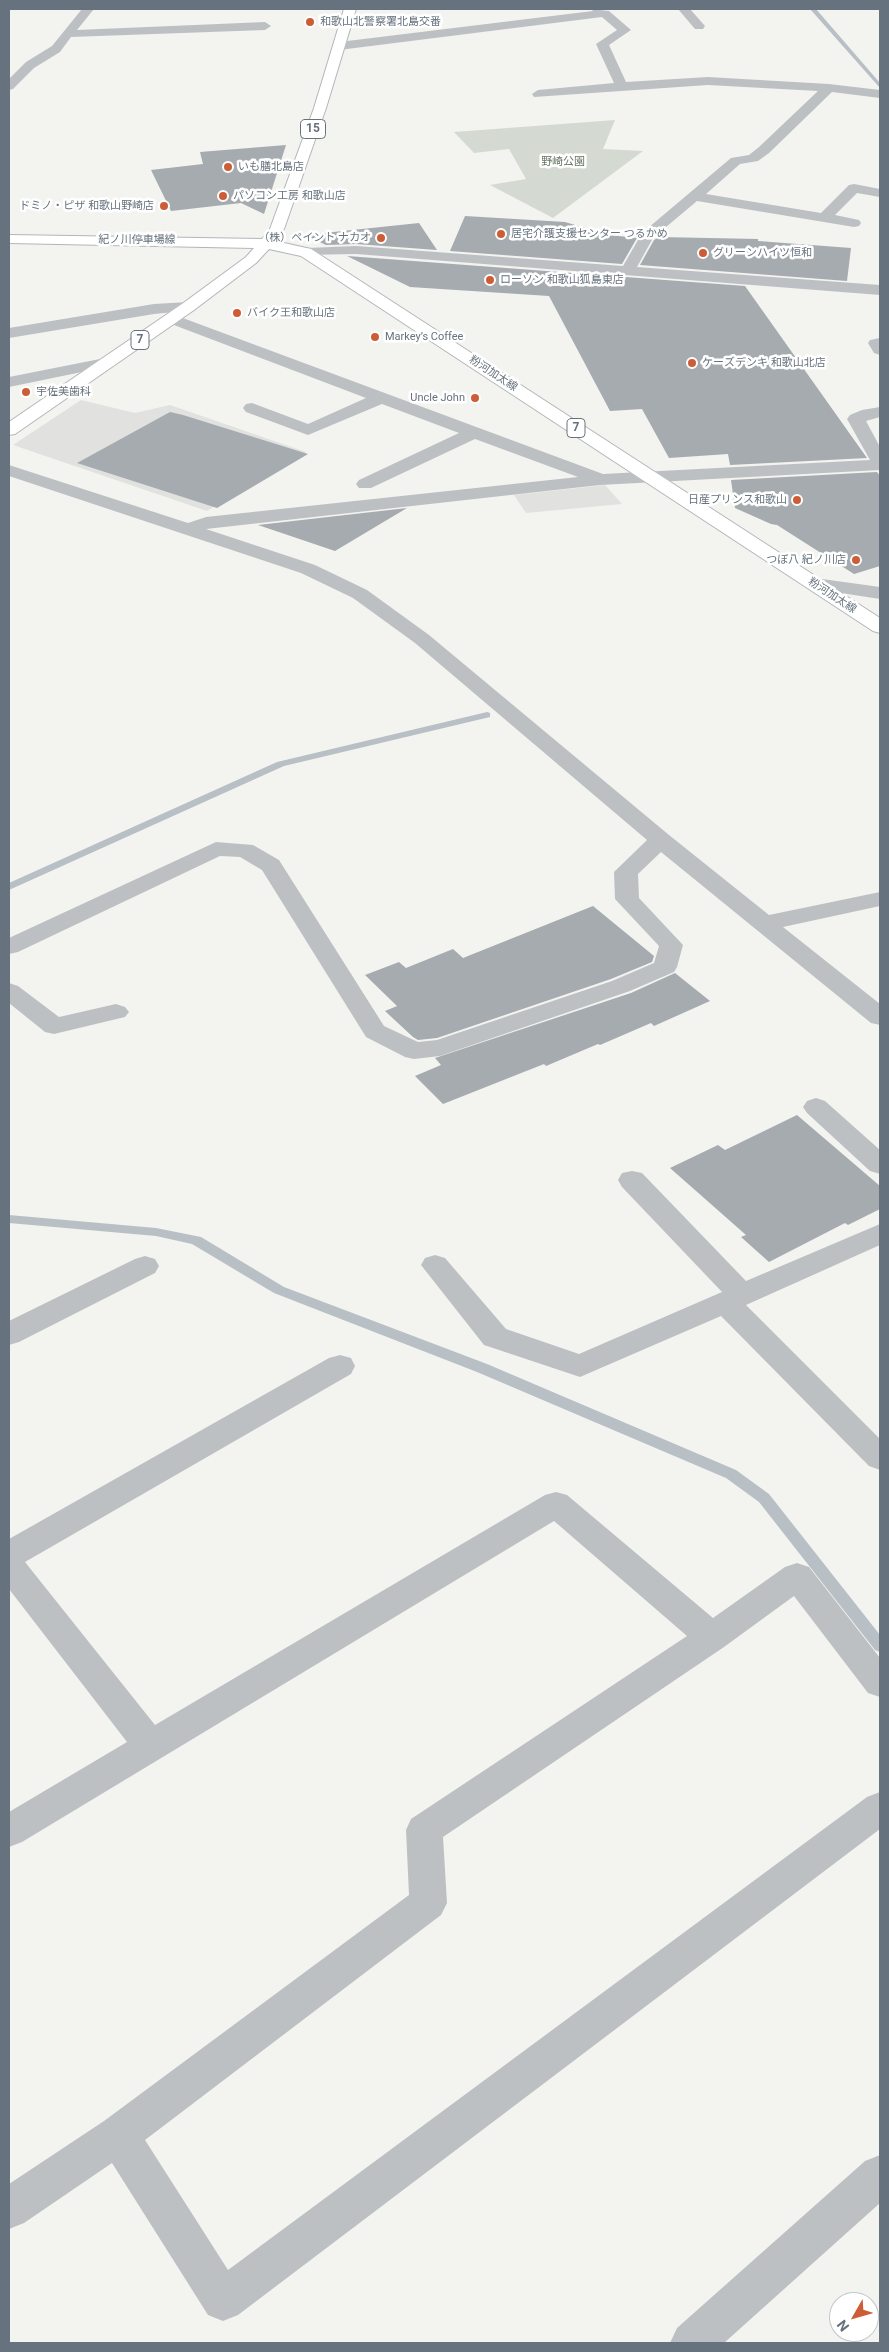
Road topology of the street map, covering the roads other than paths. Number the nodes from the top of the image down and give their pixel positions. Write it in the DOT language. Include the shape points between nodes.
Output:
graph roads {
  1 [pos="88,9"];
  2 [pos="350,9"];
  3 [pos="684,9"];
  4 [pos="601,11"];
  5 [pos="265,26"];
  6 [pos="699,26"];
  7 [pos="68,34"];
  8 [pos="339,46"];
  9 [pos="9,86"];
  10 [pos="622,86"];
  11 [pos="829,88"];
  12 [pos="538,94"];
  13 [pos="880,94"];
  14 [pos="880,192"];
  15 [pos="694,196"];
  16 [pos="824,218"];
  17 [pos="854,222"];
  18 [pos="9,239"];
  19 [pos="266,244"];
  20 [pos="306,252"];
  21 [pos="628,270"];
  22 [pos="880,290"];
  23 [pos="188,307"];
  24 [pos="172,319"];
  25 [pos="9,333"];
  26 [pos="880,343"];
  27 [pos="880,350"];
  28 [pos="105,363"];
  29 [pos="9,382"];
  30 [pos="380,398"];
  31 [pos="252,408"];
  32 [pos="880,412"];
  33 [pos="9,430"];
  34 [pos="473,433"];
  35 [pos="880,463"];
  36 [pos="9,470"];
  37 [pos="648,476"];
  38 [pos="601,480"];
  39 [pos="365,484"];
  40 [pos="187,529"];
  41 [pos="815,584"];
  42 [pos="880,593"];
  43 [pos="880,627"];
  44 [pos="662,840"];
  45 [pos="880,899"];
  46 [pos="766,923"];
  47 [pos="9,947"];
  48 [pos="9,991"];
  49 [pos="116,1012"];
  50 [pos="880,1017"];
  51 [pos="816,1107"];
  52 [pos="880,1164"];
  53 [pos="632,1180"];
  54 [pos="880,1234"];
  55 [pos="435,1265"];
  56 [pos="145,1266"];
  57 [pos="733,1298"];
  58 [pos="9,1334"];
  59 [pos="340,1366"];
  60 [pos="880,1458"];
  61 [pos="9,1555"];
  62 [pos="9,1565"];
  63 [pos="712,1637"];
  64 [pos="880,1683"];
  65 [pos="151,1746"];
  66 [pos="880,1808"];
  67 [pos="9,1831"];
  68 [pos="118,2135"];
  69 [pos="880,2176"];
  70 [pos="9,2208"];
  71 [pos="692,2343"];
  1 -- 7 [label="street"];
  2 -- 8 [label="main road, 15"];
  3 -- 6 [label="street"];
  4 -- 8 [label="street"];
  4 -- 10 [label="street" via="624,30 602,44"];
  5 -- 7 [label="street"];
  7 -- 9 [label="street" via="56,48 30,65"];
  8 -- 19 [label="main road, 15" via="277,229"];
  10 -- 11 [label="street" via="708,80"];
  10 -- 12 [label="street"];
  11 -- 13 [label="street"];
  11 -- 15 [label="street" via="764,150 753,158 736,161"];
  14 -- 16 [label="street" via="854,188"];
  15 -- 16 [label="street"];
  15 -- 21 [label="street" via="647,236"];
  16 -- 17 [label="street"];
  18 -- 19 [label="main road, 紀ノ川停車場線"];
  19 -- 20 [label="main road, 粉河加太線 / 7"];
  19 -- 23 [label="main road, 7" via="251,260"];
  20 -- 21 [label="street" via="356,250"];
  20 -- 37 [label="main road, 粉河加太線 / 7"];
  21 -- 22 [label="street"];
  23 -- 24 [label="main road, 7"];
  23 -- 25 [label="street" via="154,309"];
  24 -- 28 [label="main road, 7"];
  24 -- 30 [label="street"];
  26 -- 27 [label="street" via="876,343"];
  28 -- 29 [label="street"];
  28 -- 33 [label="main road, 7"];
  30 -- 31 [label="street" via="308,430"];
  30 -- 34 [label="street"];
  32 -- 35 [label="street" via="856,419"];
  34 -- 38 [label="street"];
  34 -- 39 [label="street"];
  35 -- 37 [label="street"];
  36 -- 40 [label="street"];
  37 -- 38 [label="street"];
  37 -- 41 [label="main road, 粉河加太線 / 7"];
  38 -- 40 [label="street" via="206,523"];
  40 -- 44 [label="street" via="308,570 360,594 422,640"];
  41 -- 42 [label="street"];
  41 -- 43 [label="main road, 粉河加太線 / 7"];
  44 -- 46 [label="street"];
  44 -- 47 [label="street" via="626,872 627,899 671,945 665,967 621,986 440,1048 414,1051 375,1031 270,865 245,850 216,849"];
  45 -- 46 [label="street"];
  46 -- 50 [label="street"];
  48 -- 49 [label="street" via="54,1026"];
  51 -- 52 [label="street"];
  53 -- 57 [label="street"];
  54 -- 57 [label="street"];
  55 -- 57 [label="street" via="496,1337 580,1366"];
  56 -- 58 [label="street"];
  57 -- 60 [label="street"];
  59 -- 61 [label="street"];
  62 -- 65 [label="street"];
  63 -- 64 [label="street" via="797,1576"];
  63 -- 65 [label="street" via="556,1504"];
  63 -- 68 [label="street" via="424,1830 428,1903"];
  65 -- 67 [label="street"];
  66 -- 68 [label="street" via="223,2300"];
  68 -- 70 [label="street"];
  69 -- 71 [label="street"];
}
